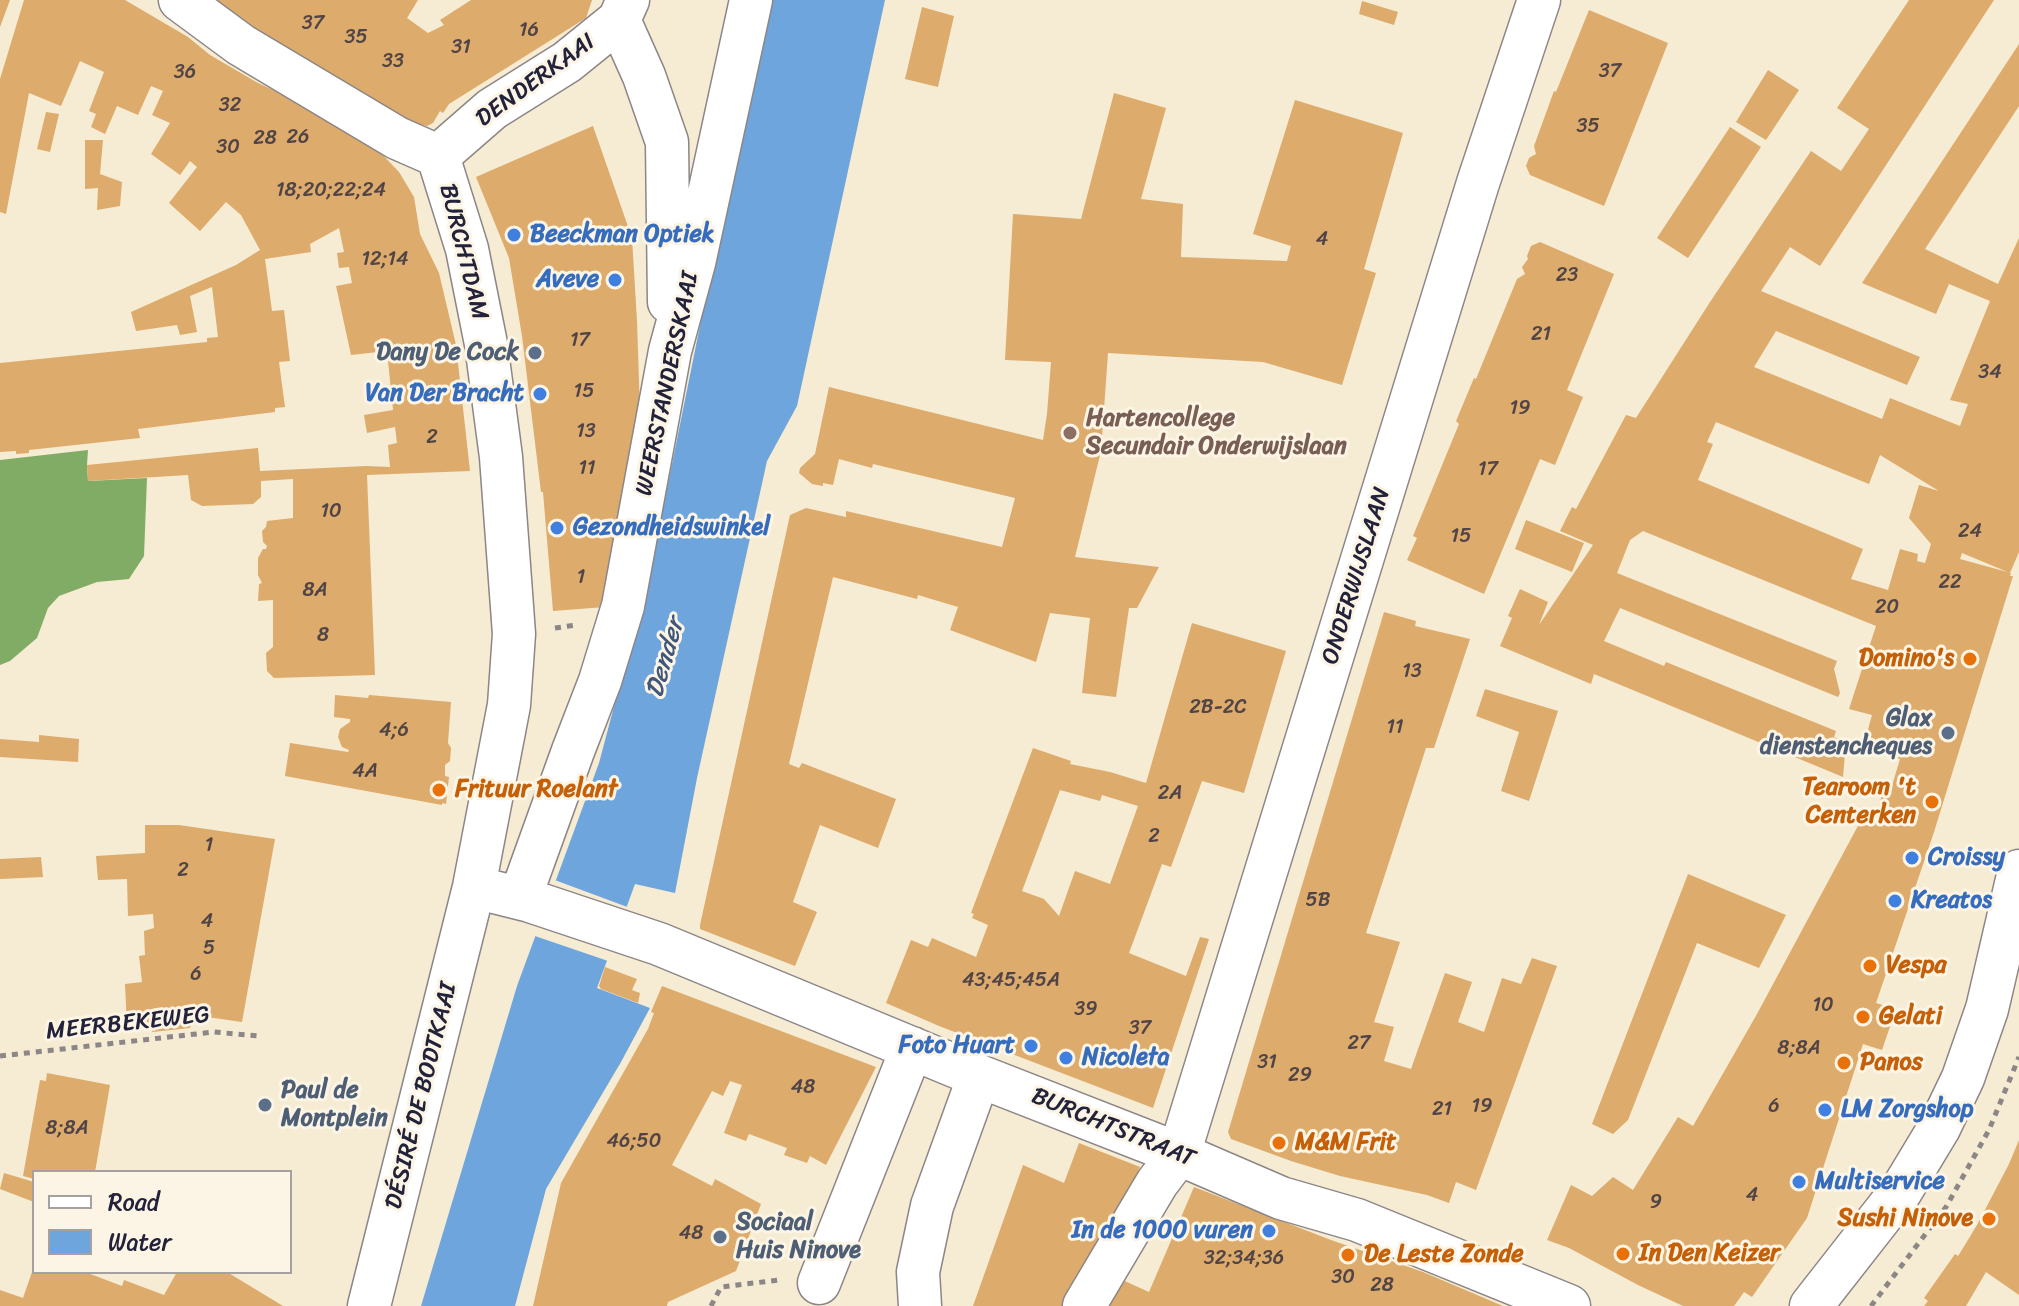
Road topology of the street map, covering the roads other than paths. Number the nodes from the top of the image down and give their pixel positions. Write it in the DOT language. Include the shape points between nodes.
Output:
graph roads {
  1 [pos="180,0"];
  2 [pos="751,0"];
  3 [pos="1539,0"];
  4 [pos="623,10"];
  5 [pos="438,156"];
  6 [pos="670,351"];
  7 [pos="514,634"];
  8 [pos="2019,871"];
  9 [pos="474,887"];
  10 [pos="530,902"];
  11 [pos="2019,957"];
  12 [pos="1987,1009"];
  13 [pos="912,1048"];
  14 [pos="979,1076"];
  15 [pos="1179,1154"];
  16 [pos="819,1283"];
  17 [pos="369,1306"];
  18 [pos="920,1306"];
  19 [pos="1084,1306"];
  20 [pos="1569,1306"];
  21 [pos="1811,1306"];
  1 -- 5 [label="street, BURCHTDAM" via="241,45 397,138"];
  2 -- 6 [label="street, WEERSTANDERSKAAI"];
  3 -- 15 [label="street, ONDERWIJSLAAN"];
  4 -- 5 [label="street, DENDERKAAI" via="567,62 492,109"];
  4 -- 6 [label="street" via="667,142"];
  5 -- 7 [label="street, BURCHTDAM" via="467,249 486,344 501,457"];
  6 -- 10 [label="street, WEERSTANDERSKAAI" via="618,622 573,751"];
  7 -- 9 [label="street, DÉSIRÉ DE BODTKAAI" via="509,705"];
  8 -- 12 [label="street"];
  9 -- 10 [label="street"];
  9 -- 17 [label="street, DÉSIRÉ DE BODTKAAI"];
  10 -- 13 [label="street, BURCHTSTRAAT" via="659,944"];
  11 -- 12 [label="street"];
  12 -- 21 [label="street" via="1939,1128 1901,1191"];
  13 -- 14 [label="street, BURCHTSTRAAT"];
  13 -- 16 [label="street"];
  14 -- 15 [label="street, BURCHTSTRAAT"];
  14 -- 18 [label="street" via="932,1206 918,1272"];
  15 -- 19 [label="street, ONDERWIJSLAAN"];
  15 -- 20 [label="street, BURCHTSTRAAT"];
}
